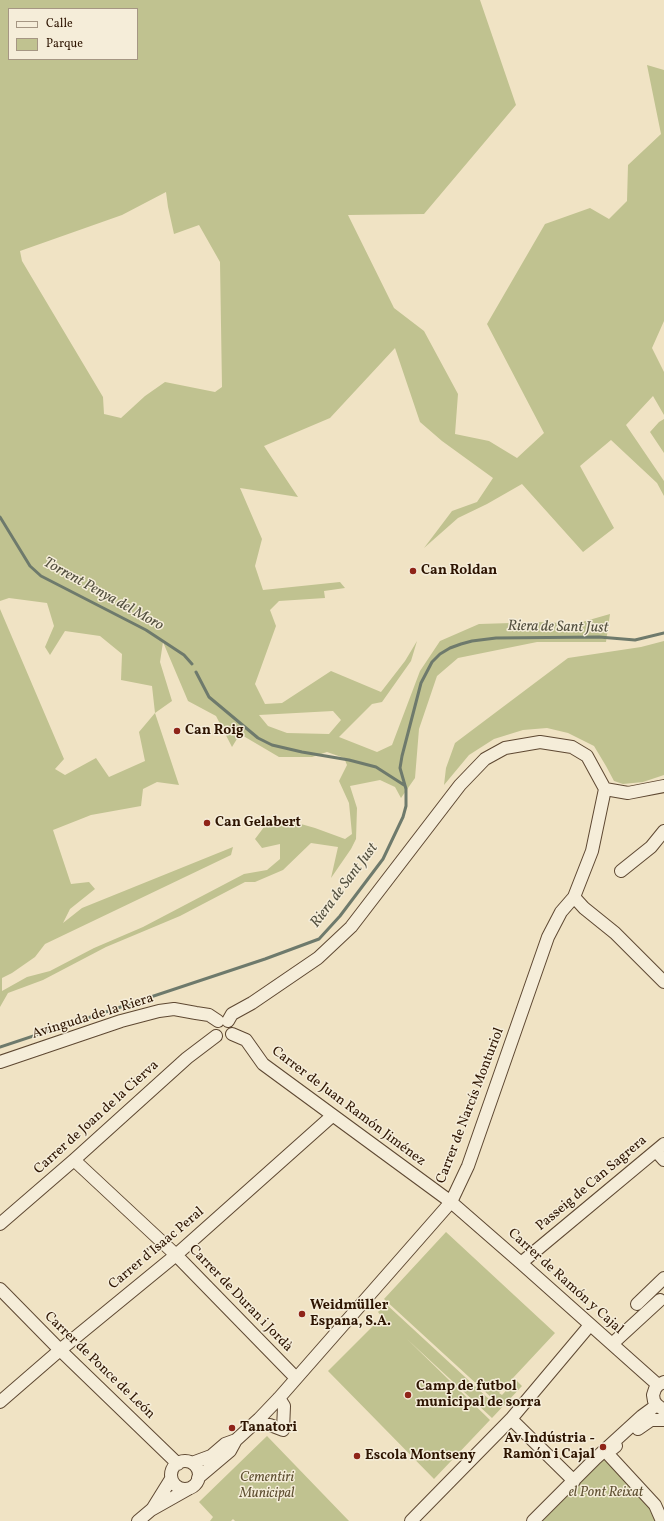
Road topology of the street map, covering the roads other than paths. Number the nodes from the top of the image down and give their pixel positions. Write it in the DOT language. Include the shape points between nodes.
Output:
graph roads {
  1 [pos="664,786"];
  2 [pos="606,789"];
  3 [pos="664,831"];
  4 [pos="621,871"];
  5 [pos="574,897"];
  6 [pos="664,982"];
  7 [pos="223,1021"];
  8 [pos="232,1034"];
  9 [pos="216,1036"];
  10 [pos="0,1062"];
  11 [pos="332,1116"];
  12 [pos="661,1152"];
  13 [pos="74,1160"];
  14 [pos="451,1202"];
  15 [pos="0,1224"];
  16 [pos="176,1255"];
  17 [pos="521,1263"];
  18 [pos="664,1278"];
  19 [pos="0,1289"];
  20 [pos="660,1300"];
  21 [pos="638,1304"];
  22 [pos="590,1325"];
  23 [pos="612,1344"];
  24 [pos="60,1350"];
  25 [pos="296,1378"];
  26 [pos="661,1383"];
  27 [pos="279,1398"];
  28 [pos="0,1402"];
  29 [pos="660,1408"];
  30 [pos="259,1419"];
  31 [pos="511,1419"];
  32 [pos="664,1420"];
  33 [pos="236,1440"];
  34 [pos="192,1463"];
  35 [pos="178,1464"];
  36 [pos="198,1478"];
  37 [pos="171,1479"];
  38 [pos="574,1481"];
  39 [pos="190,1488"];
  40 [pos="151,1510"];
  41 [pos="138,1521"];
  42 [pos="411,1521"];
  43 [pos="533,1521"];
  44 [pos="662,1521"];
  1 -- 2 [label="street" via="628,793"];
  2 -- 5 [label="street, Carrer de Narcís Monturiol" via="592,851"];
  2 -- 7 [label="street" via="587,756 572,747 540,742 505,748 485,759 457,790 351,927 318,958"];
  3 -- 4 [label="street" via="651,847"];
  5 -- 6 [label="street"];
  5 -- 14 [label="street, Carrer de Narcís Monturiol" via="561,912 548,937 468,1166"];
  7 -- 8 [label="street" via="232,1026"];
  7 -- 9 [label="street" via="214,1026"];
  7 -- 10 [label="street, Avinguda de la Riera" via="209,1015 174,1009 159,1011 121,1021"];
  8 -- 9 [label="street" via="224,1040"];
  8 -- 11 [label="street, Carrer de Juan Ramón Jiménez" via="246,1040 263,1064"];
  9 -- 13 [label="street, Carrer de Joan de la Cierva" via="187,1058"];
  11 -- 14 [label="street, Carrer de Juan Ramón Jiménez"];
  11 -- 16 [label="street, Carrer d'Isaac Peral"];
  12 -- 17 [label="street, Passeig de Can Sagrera"];
  13 -- 15 [label="street, Carrer de Joan de la Cierva"];
  13 -- 16 [label="street, Carrer de Duran i Jordà"];
  14 -- 17 [label="street, Carrer de Ramón y Cajal"];
  14 -- 25 [label="street, Carrer de Narcís Monturiol"];
  16 -- 24 [label="street, Carrer d'Isaac Peral"];
  16 -- 25 [label="street, Carrer de Duran i Jordà"];
  17 -- 22 [label="street, Carrer de Ramón y Cajal"];
  18 -- 21 [label="street"];
  19 -- 24 [label="street, Carrer de Ponce de León"];
  20 -- 23 [label="street"];
  22 -- 23 [label="street, Carrer de Ramón y Cajal"];
  22 -- 31 [label="street"];
  23 -- 26 [label="street, Carrer de Ramón y Cajal"];
  24 -- 28 [label="street, Carrer d'Isaac Peral"];
  24 -- 35 [label="street, Carrer de Ponce de León"];
  25 -- 27 [label="street, Carrer de Narcís Monturiol"];
  26 -- 29 [label="street" via="654,1389 653,1395"];
  27 -- 30 [label="street, Carrer de Narcís Monturiol"];
  27 -- 30 [label="street" via="284,1406 285,1432 266,1425"];
  29 -- 38 [label="street" via="642,1416"];
  30 -- 33 [label="street, Carrer de Narcís Monturiol"];
  31 -- 38 [label="street"];
  31 -- 42 [label="street"];
  32 -- 44 [label="street" via="651,1420 607,1453 656,1505"];
  33 -- 34 [label="street, Carrer de Narcís Monturiol" via="225,1444 211,1456"];
  33 -- 36 [label="street, Carrer de Narcís Monturiol" via="230,1451"];
  34 -- 35 [label="street" via="184,1461"];
  34 -- 36 [label="street" via="198,1470"];
  35 -- 37 [label="street" via="171,1474"];
  36 -- 39 [label="street"];
  37 -- 39 [label="street" via="177,1486"];
  37 -- 40 [label="street"];
  38 -- 43 [label="street"];
  39 -- 40 [label="street"];
  40 -- 41 [label="street"];
}
